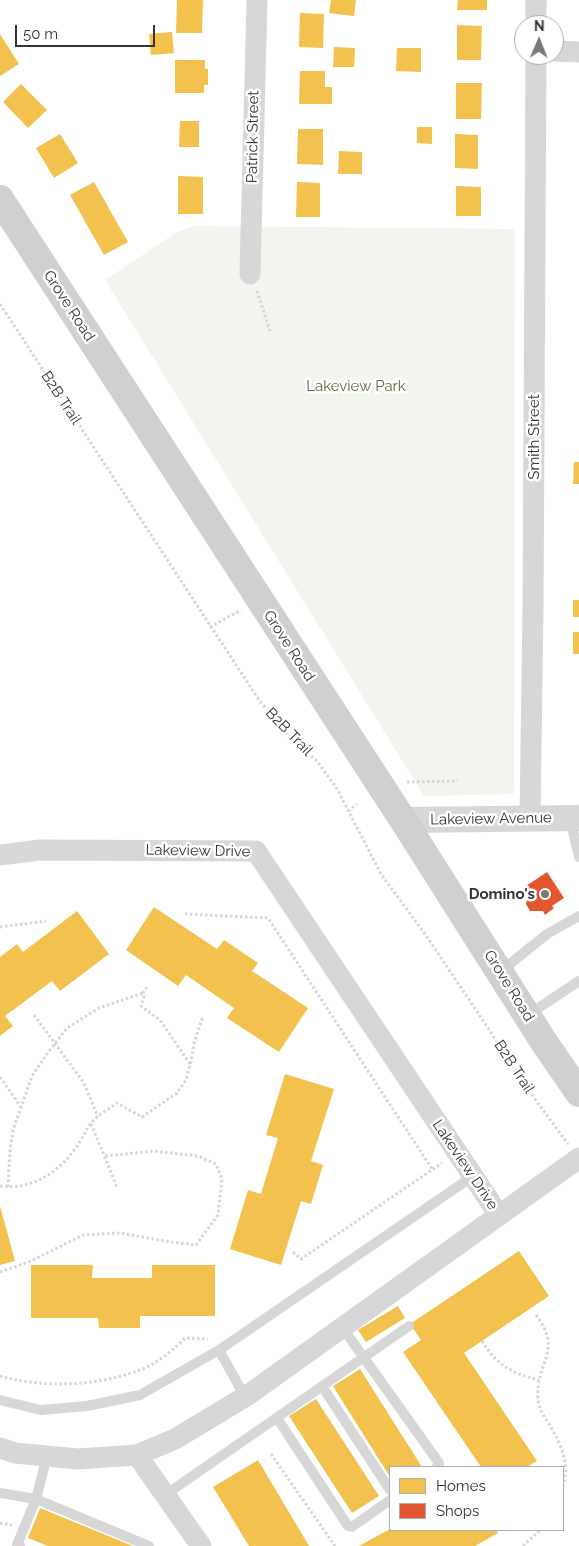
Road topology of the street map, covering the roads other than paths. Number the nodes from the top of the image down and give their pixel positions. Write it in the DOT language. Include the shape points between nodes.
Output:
graph roads {
  1 [pos="257,0"];
  2 [pos="536,0"];
  3 [pos="536,15"];
  4 [pos="564,52"];
  5 [pos="579,52"];
  6 [pos="536,65"];
  7 [pos="0,199"];
  8 [pos="250,274"];
  9 [pos="530,818"];
  10 [pos="574,818"];
  11 [pos="403,820"];
  12 [pos="0,855"];
  13 [pos="579,858"];
  14 [pos="579,916"];
  15 [pos="500,972"];
  16 [pos="579,981"];
  17 [pos="528,1016"];
  18 [pos="579,1092"];
  19 [pos="579,1158"];
  20 [pos="473,1176"];
  21 [pos="499,1215"];
  22 [pos="408,1326"];
  23 [pos="342,1327"];
  24 [pos="221,1349"];
  25 [pos="363,1358"];
  26 [pos="322,1386"];
  27 [pos="245,1396"];
  28 [pos="0,1400"];
  29 [pos="277,1418"];
  30 [pos="0,1448"];
  31 [pos="137,1455"];
  32 [pos="47,1456"];
  33 [pos="437,1466"];
  34 [pos="389,1488"];
  35 [pos="0,1493"];
  36 [pos="165,1495"];
  37 [pos="36,1499"];
  38 [pos="389,1501"];
  39 [pos="20,1546"];
  40 [pos="149,1546"];
  41 [pos="201,1546"];
  1 -- 8 [label="street, Patrick Street"];
  2 -- 3 [label="street"];
  4 -- 5 [label="street"];
  6 -- 9 [label="street, Smith Street"];
  7 -- 11 [label="main road, Grove Road"];
  9 -- 10 [label="street, Lakeview Avenue"];
  9 -- 11 [label="street, Lakeview Avenue"];
  10 -- 13 [label="lane"];
  11 -- 15 [label="main road, Grove Road"];
  12 -- 20 [label="street, Lakeview Drive" via="40,850 256,851"];
  14 -- 15 [label="lane" via="547,934"];
  15 -- 17 [label="main road, Grove Road"];
  16 -- 17 [label="lane"];
  17 -- 18 [label="main road, Grove Road"];
  19 -- 21 [label="street"];
  20 -- 21 [label="street, Lakeview Drive"];
  20 -- 24 [label="lane"];
  21 -- 23 [label="street, Lakeview Drive"];
  22 -- 25 [label="lane"];
  23 -- 25 [label="lane"];
  23 -- 27 [label="street, Lakeview Drive"];
  24 -- 27 [label="lane"];
  24 -- 28 [label="lane" via="140,1395 87,1406 41,1410"];
  25 -- 26 [label="lane"];
  25 -- 33 [label="lane" via="439,1463"];
  26 -- 29 [label="lane"];
  26 -- 34 [label="lane"];
  27 -- 31 [label="street, Lakeview Drive" via="175,1439"];
  29 -- 36 [label="lane"];
  29 -- 38 [label="lane" via="348,1526 352,1527"];
  30 -- 32 [label="street, Lakeview Drive"];
  31 -- 32 [label="street, Lakeview Drive" via="78,1459"];
  31 -- 36 [label="street"];
  32 -- 37 [label="lane"];
  35 -- 37 [label="lane"];
  36 -- 41 [label="street"];
  37 -- 39 [label="lane" via="17,1545"];
  37 -- 40 [label="lane"];
}
